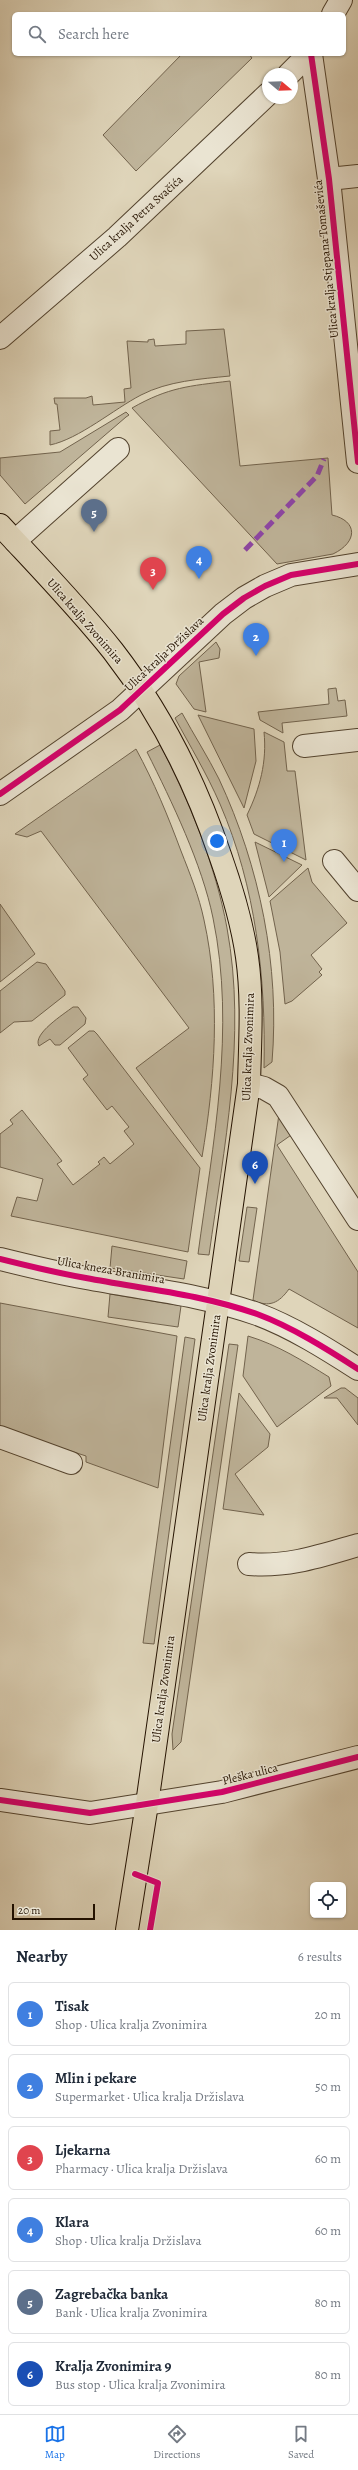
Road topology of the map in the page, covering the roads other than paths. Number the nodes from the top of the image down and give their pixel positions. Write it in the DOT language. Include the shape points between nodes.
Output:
graph roads {
  1 [pos="341,0"];
  2 [pos="334,12"];
  3 [pos="308,56"];
  4 [pos="310,56"];
  5 [pos="295,68"];
  6 [pos="262,100"];
  7 [pos="358,176"];
  8 [pos="329,179"];
  9 [pos="0,338"];
  10 [pos="118,449"];
  11 [pos="358,462"];
  12 [pos="0,525"];
  13 [pos="15,541"];
  14 [pos="358,564"];
  15 [pos="141,689"];
  16 [pos="358,740"];
  17 [pos="304,746"];
  18 [pos="0,794"];
  19 [pos="334,861"];
  20 [pos="358,890"];
  21 [pos="249,1084"];
  22 [pos="358,1219"];
  23 [pos="0,1259"];
  24 [pos="219,1302"];
  25 [pos="358,1369"];
  26 [pos="0,1437"];
  27 [pos="71,1463"];
  28 [pos="358,1545"];
  29 [pos="249,1564"];
  30 [pos="358,1757"];
  31 [pos="0,1800"];
  32 [pos="147,1804"];
  33 [pos="127,1930"];
  1 -- 2 [label="street"];
  3 -- 5 [label="street"];
  4 -- 8 [label="street, Ulica kralja Stjepana Tomaševića"];
  6 -- 9 [label="street, Ulica kralja Petra Svačića" via="117,237"];
  7 -- 8 [label="street"];
  8 -- 11 [label="street, Ulica kralja Stjepana Tomaševića"];
  10 -- 13 [label="street"];
  12 -- 13 [label="main road, Ulica kralja Zvonimira"];
  13 -- 15 [label="main road, Ulica kralja Zvonimira" via="112,650"];
  14 -- 15 [label="street, Ulica kralja Držislava" via="291,575 265,586 223,614"];
  15 -- 18 [label="street, Ulica kralja Držislava" via="120,710"];
  15 -- 21 [label="main road, Ulica kralja Zvonimira" via="181,757 207,818 234,896 247,958 250,996"];
  16 -- 17 [label="street"];
  19 -- 20 [label="street"];
  21 -- 22 [label="street" via="264,1088 278,1096"];
  21 -- 24 [label="main road, Ulica kralja Zvonimira"];
  23 -- 24 [label="street, Ulica kneza Branimira" via="86,1278 187,1294"];
  24 -- 25 [label="street, Ulica kneza Branimira" via="258,1315 323,1347"];
  24 -- 32 [label="main road, Ulica kralja Zvonimira"];
  26 -- 27 [label="street"];
  28 -- 29 [label="street" via="292,1564"];
  30 -- 32 [label="street, Pleška ulica" via="222,1792"];
  31 -- 32 [label="street, Pleška ulica" via="90,1813"];
  32 -- 33 [label="main road, Ulica kralja Zvonimira"];
}
